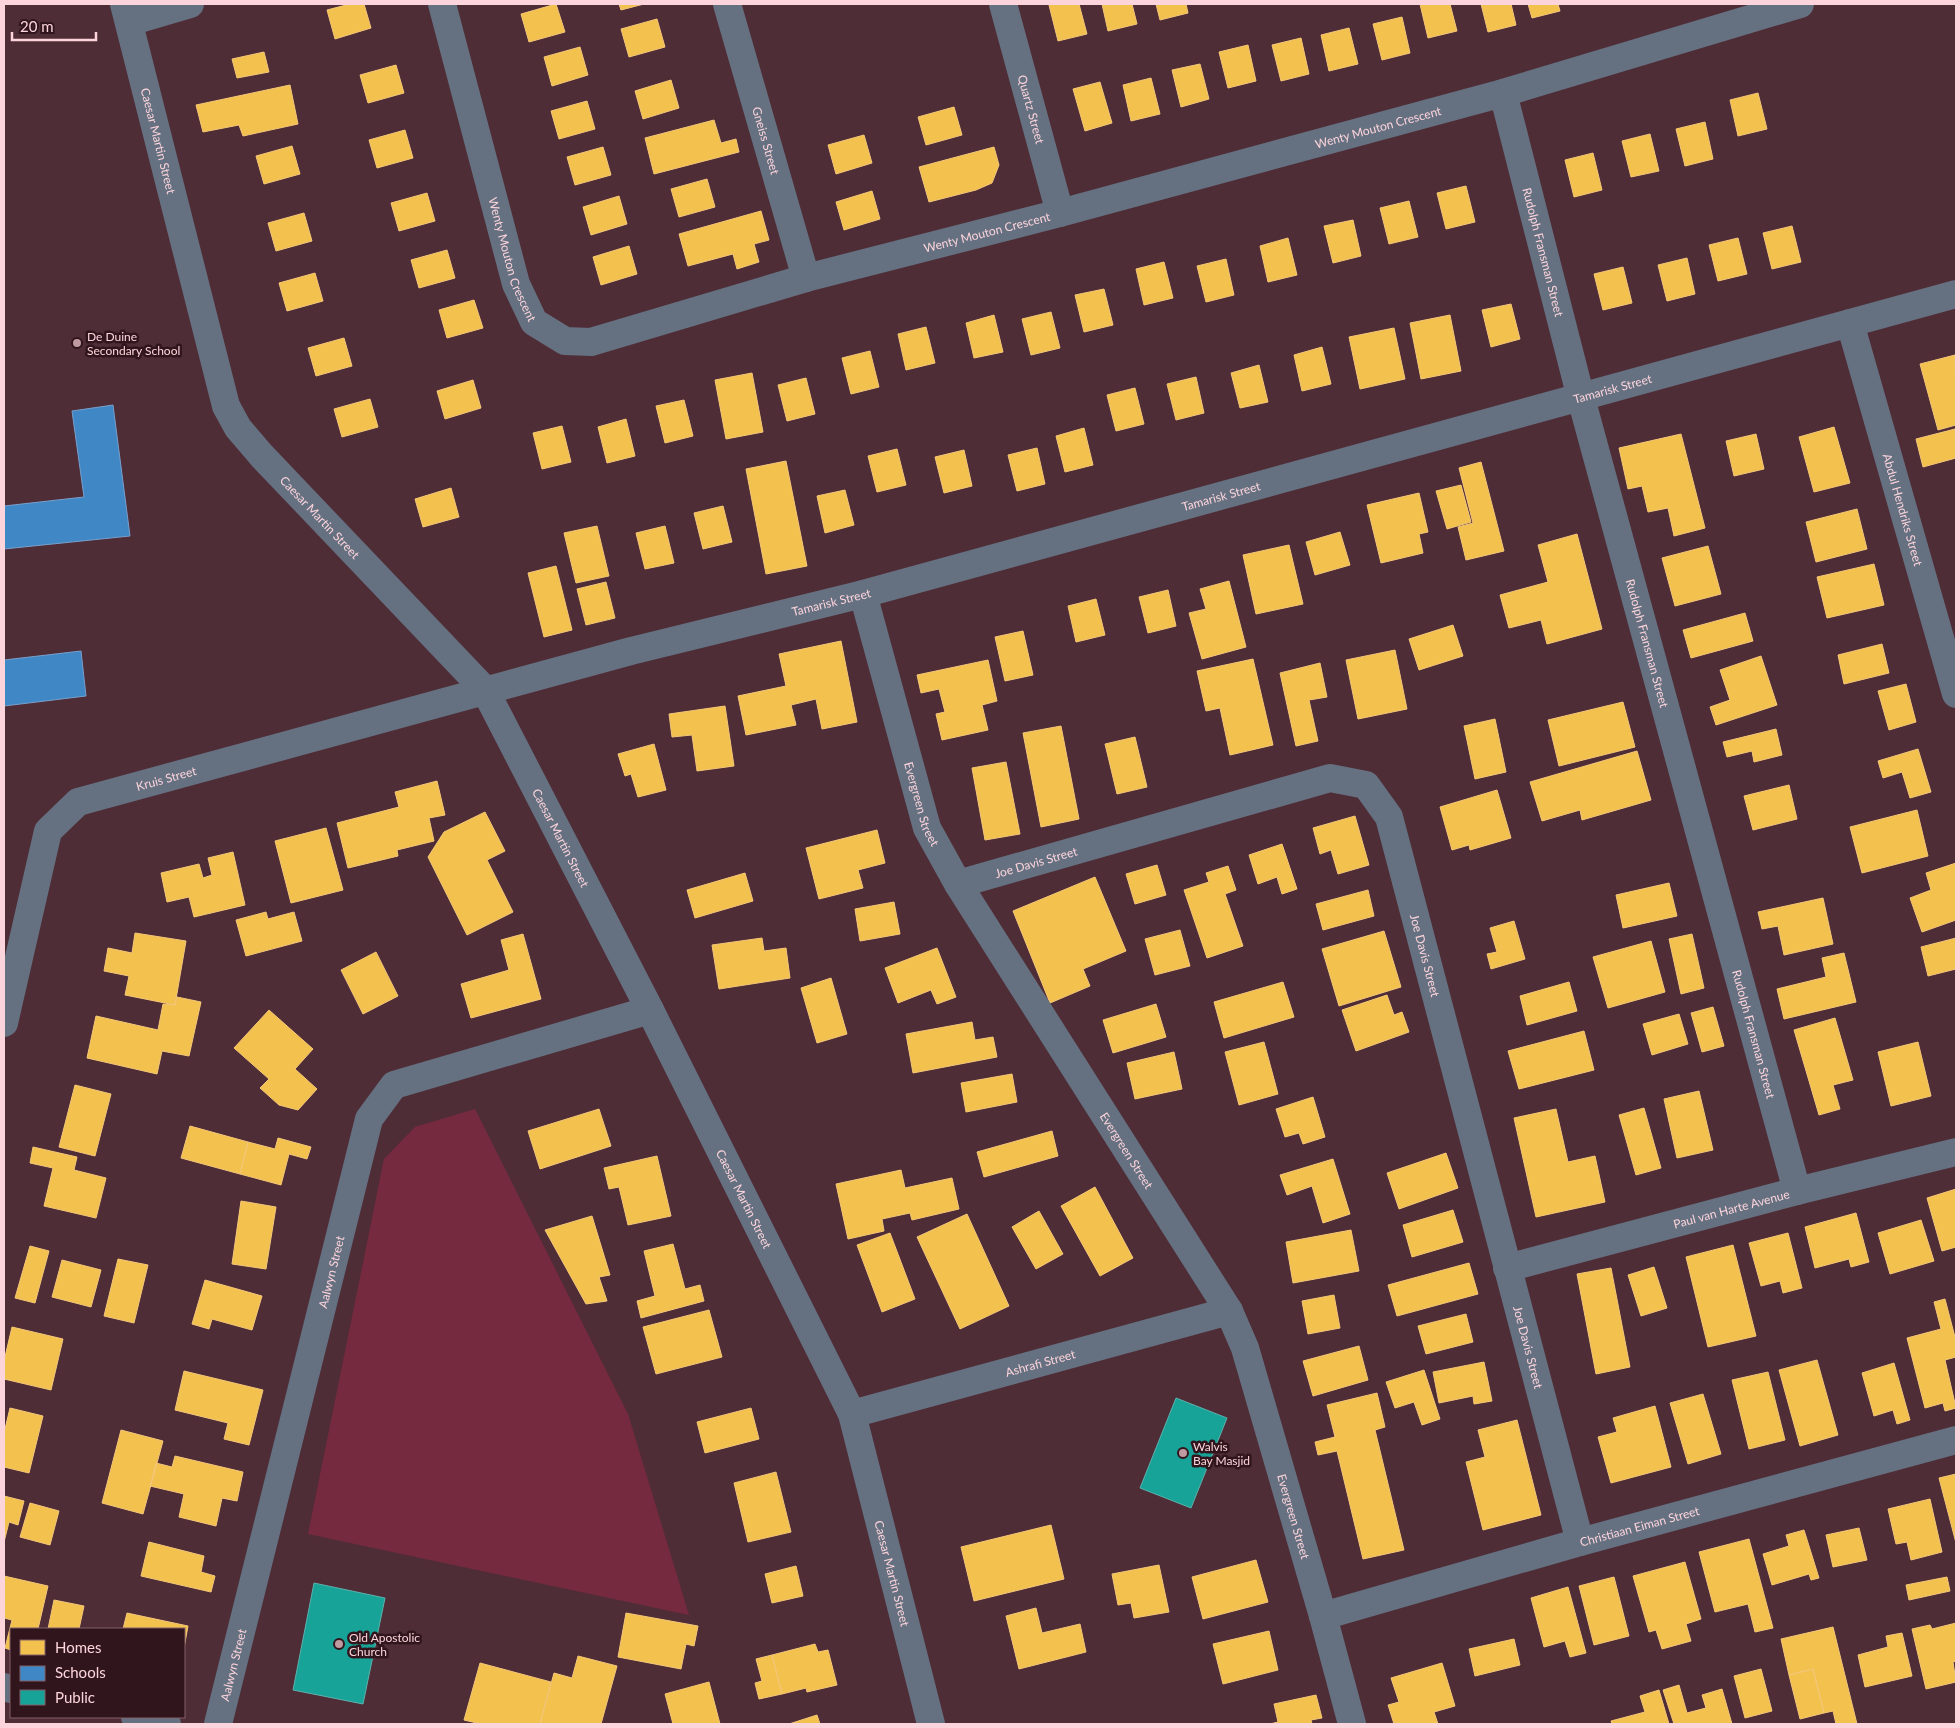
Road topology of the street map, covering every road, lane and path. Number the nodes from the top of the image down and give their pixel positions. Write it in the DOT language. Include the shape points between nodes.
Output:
graph roads {
  1 [pos="190,4"];
  2 [pos="442,4"];
  3 [pos="727,4"];
  4 [pos="1003,4"];
  5 [pos="1800,4"];
  6 [pos="1761,9"];
  7 [pos="127,13"];
  8 [pos="1503,93"];
  9 [pos="1060,213"];
  10 [pos="806,278"];
  11 [pos="1956,294"];
  12 [pos="1850,323"];
  13 [pos="1581,398"];
  14 [pos="863,594"];
  15 [pos="486,690"];
  16 [pos="1956,694"];
  17 [pos="958,884"];
  18 [pos="650,1010"];
  19 [pos="4,1023"];
  20 [pos="1956,1152"];
  21 [pos="1796,1191"];
  22 [pos="1507,1268"];
  23 [pos="1229,1311"];
  24 [pos="852,1414"];
  25 [pos="1956,1440"];
  26 [pos="1580,1542"];
  27 [pos="1323,1616"];
  28 [pos="139,1718"];
  29 [pos="167,1724"];
  30 [pos="218,1724"];
  31 [pos="932,1724"];
  32 [pos="1352,1724"];
  1 -- 7 [label="street"];
  2 -- 10 [label="street, Wenty Mouton Crescent" via="516,284 534,322 565,340 591,342"];
  3 -- 10 [label="street, Gneiss Street"];
  4 -- 9 [label="street, Quartz Street"];
  5 -- 6 [label="street, Wenty Mouton Crescent"];
  6 -- 8 [label="street, Wenty Mouton Crescent"];
  7 -- 15 [label="street, Caesar Martin Street" via="226,406 238,428 262,456"];
  8 -- 9 [label="street, Wenty Mouton Crescent"];
  8 -- 13 [label="street, Rudolph Fransman Street"];
  9 -- 10 [label="street, Wenty Mouton Crescent"];
  11 -- 12 [label="street, Tamarisk Street"];
  12 -- 13 [label="street, Tamarisk Street"];
  12 -- 16 [label="street, Abdul Hendriks Street"];
  13 -- 14 [label="street, Tamarisk Street"];
  13 -- 21 [label="street, Rudolph Fransman Street"];
  14 -- 15 [label="street, Tamarisk Street" via="631,650"];
  14 -- 17 [label="street, Evergreen Street" via="927,828"];
  15 -- 18 [label="street, Caesar Martin Street"];
  15 -- 19 [label="street, Kruis Street" via="78,802 48,831"];
  17 -- 22 [label="street, Joe Davis Street" via="1330,778 1366,785 1389,817"];
  17 -- 23 [label="street, Evergreen Street"];
  18 -- 24 [label="street, Caesar Martin Street"];
  18 -- 30 [label="street, Aalwyn Street" via="394,1085 369,1119"];
  20 -- 21 [label="street, Paul van Harte Avenue"];
  21 -- 22 [label="street, Paul van Harte Avenue"];
  22 -- 26 [label="street, Joe Davis Street"];
  23 -- 24 [label="street, Ashrafi Street"];
  23 -- 27 [label="street, Evergreen Street" via="1245,1348"];
  24 -- 31 [label="street, Caesar Martin Street"];
  25 -- 26 [label="street, Christiaan Eiman Street"];
  26 -- 27 [label="street, Christiaan Eiman Street"];
  27 -- 32 [label="street, Evergreen Street"];
  28 -- 29 [label="street"];
}
